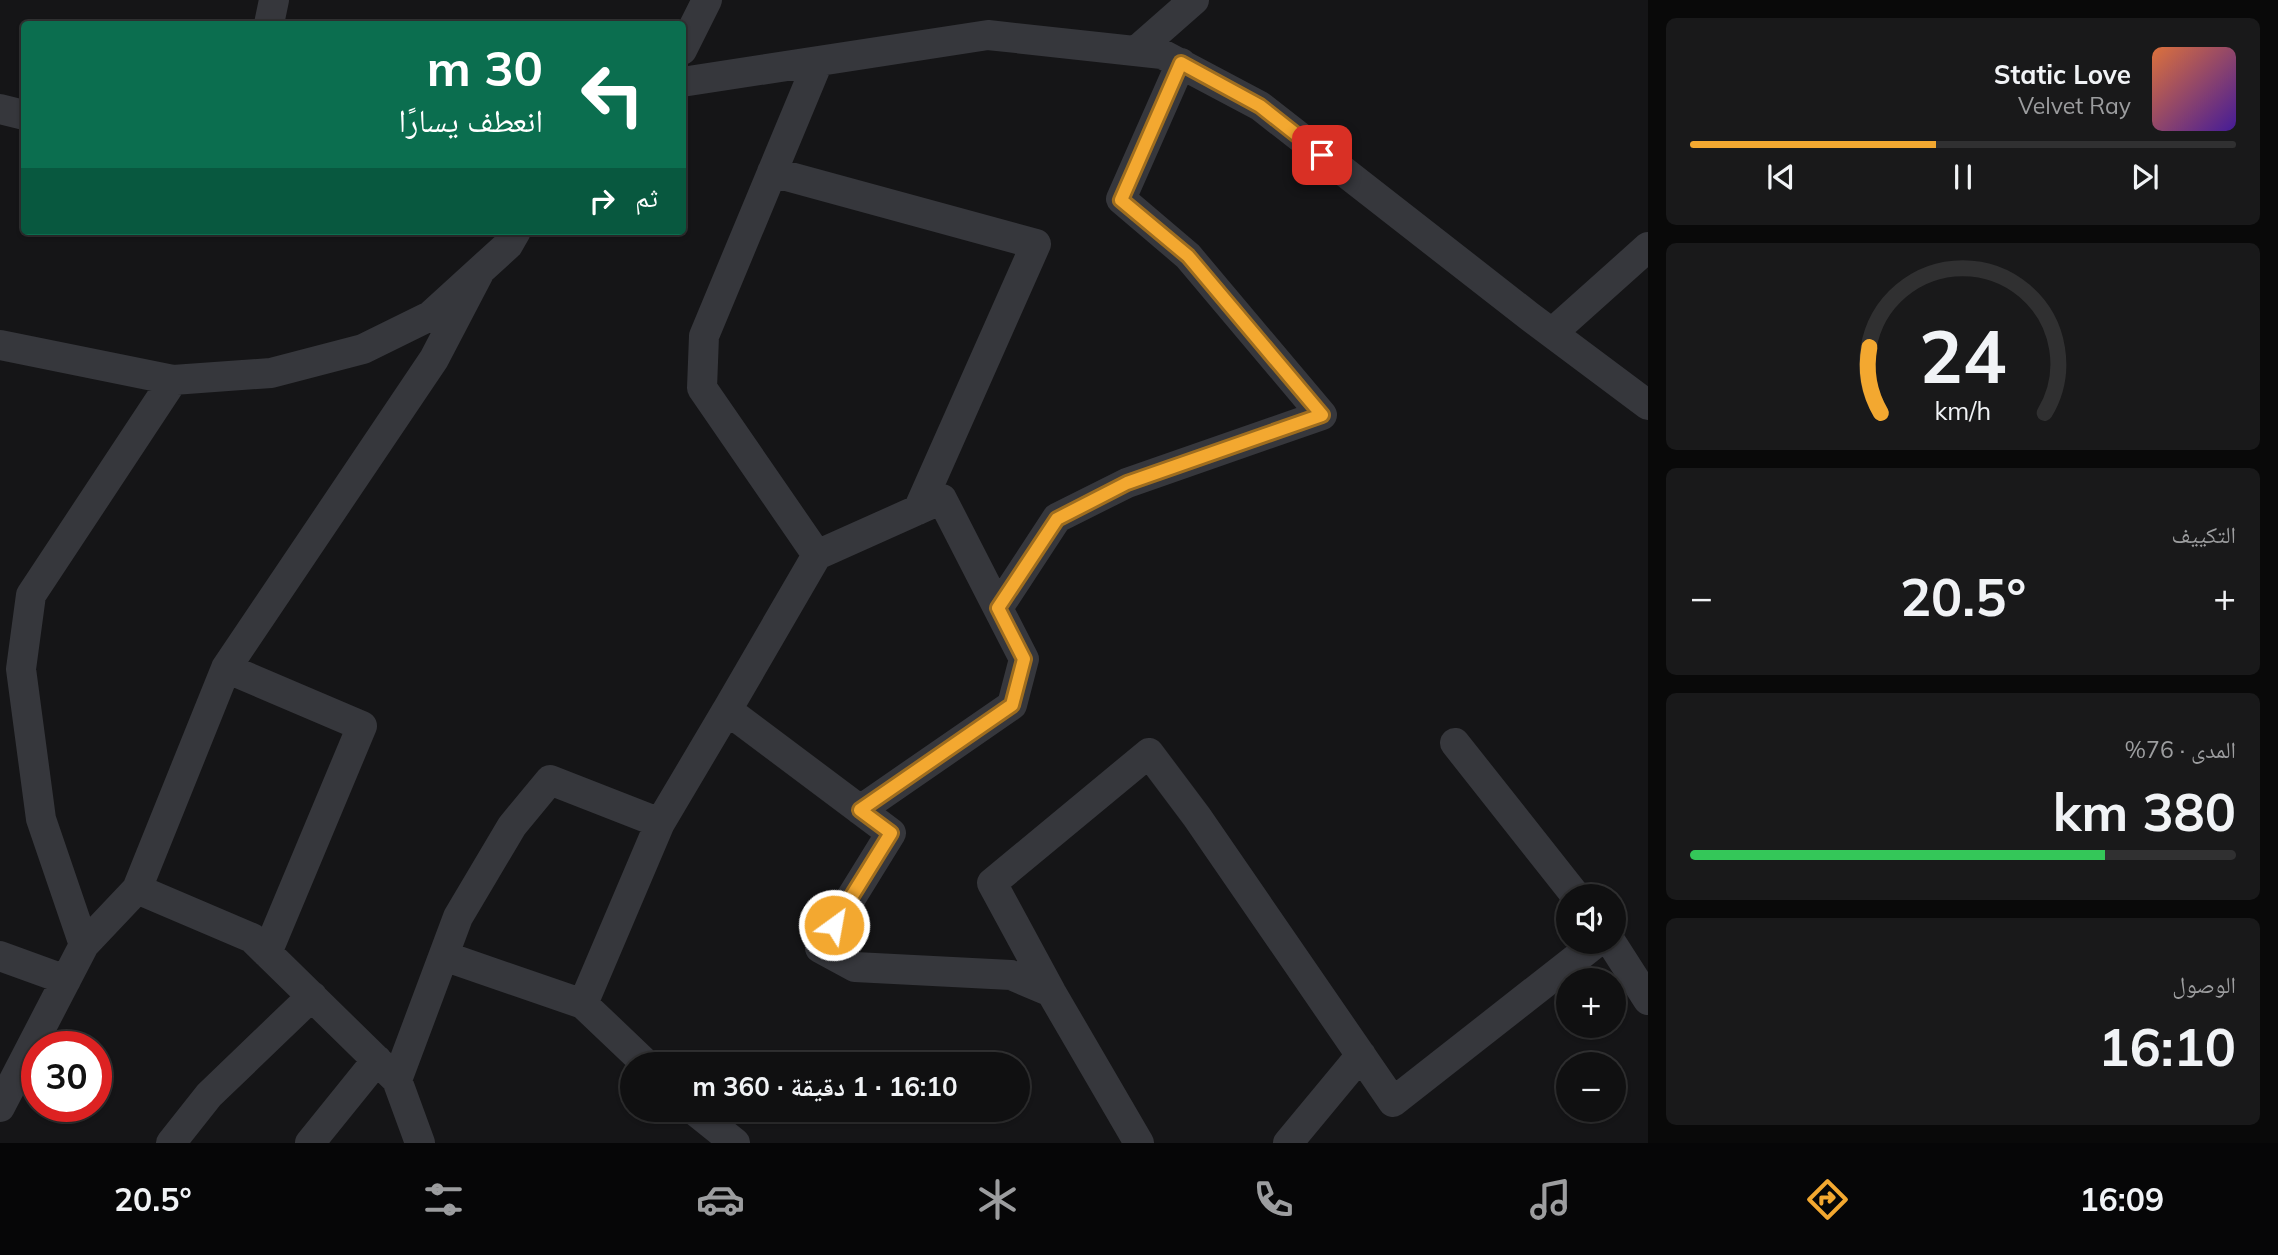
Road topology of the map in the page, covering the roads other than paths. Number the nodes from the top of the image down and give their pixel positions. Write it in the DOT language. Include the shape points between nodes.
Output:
graph roads {
  1 [pos="274,0"];
  2 [pos="707,0"];
  3 [pos="1194,0"];
  4 [pos="270,21"];
  5 [pos="686,42"];
  6 [pos="1136,51"];
  7 [pos="818,62"];
  8 [pos="1181,63"];
  9 [pos="686,81"];
  10 [pos="0,109"];
  11 [pos="21,114"];
  12 [pos="772,172"];
  13 [pos="514,235"];
  14 [pos="1648,247"];
  15 [pos="480,271"];
  16 [pos="1552,333"];
  17 [pos="0,345"];
  18 [pos="173,380"];
  19 [pos="1647,405"];
  20 [pos="918,510"];
  21 [pos="817,555"];
  22 [pos="998,608"];
  23 [pos="11,664"];
  24 [pos="226,668"];
  25 [pos="727,710"];
  26 [pos="1455,743"];
  27 [pos="860,810"];
  28 [pos="660,823"];
  29 [pos="1567,884"];
  30 [pos="137,889"];
  31 [pos="84,945"];
  32 [pos="267,953"];
  33 [pos="1582,954"];
  34 [pos="1619,954"];
  35 [pos="0,956"];
  36 [pos="444,956"];
  37 [pos="66,980"];
  38 [pos="1051,992"];
  39 [pos="312,996"];
  40 [pos="1648,1000"];
  41 [pos="583,1004"];
  42 [pos="633,1052"];
  43 [pos="1361,1055"];
  44 [pos="387,1070"];
  45 [pos="0,1107"];
  46 [pos="709,1122"];
  47 [pos="171,1143"];
  48 [pos="310,1143"];
  49 [pos="420,1143"];
  50 [pos="735,1143"];
  51 [pos="1139,1143"];
  52 [pos="1288,1143"];
  1 -- 4 [label="street"];
  2 -- 5 [label="street"];
  3 -- 6 [label="street"];
  6 -- 7 [label="street" via="988,35"];
  6 -- 8 [label="street" via="1163,54"];
  7 -- 9 [label="street"];
  7 -- 12 [label="street"];
  8 -- 16 [label="street" via="1260,106"];
  8 -- 22 [label="street" via="1121,200 1188,256 1322,415 1127,483 1057,519"];
  10 -- 11 [label="street"];
  12 -- 20 [label="street" via="1036,244"];
  12 -- 21 [label="street" via="704,336 702,388"];
  13 -- 15 [label="street"];
  14 -- 16 [label="street"];
  15 -- 18 [label="street" via="430,316 363,349 271,373"];
  15 -- 24 [label="street" via="435,359"];
  16 -- 19 [label="street"];
  17 -- 18 [label="street"];
  18 -- 23 [label="street" via="31,595"];
  20 -- 21 [label="street"];
  20 -- 22 [label="street" via="942,499"];
  21 -- 25 [label="street"];
  22 -- 27 [label="street" via="1024,659 1012,705"];
  23 -- 31 [label="street" via="41,819"];
  24 -- 30 [label="street"];
  24 -- 32 [label="street" via="362,726"];
  25 -- 27 [label="street"];
  25 -- 28 [label="street"];
  26 -- 29 [label="street"];
  27 -- 38 [label="street" via="891,833 820,947 856,967 1011,975"];
  28 -- 36 [label="street" via="550,780 505,838 458,917"];
  28 -- 41 [label="street"];
  30 -- 31 [label="street"];
  30 -- 32 [label="street" via="252,938"];
  31 -- 37 [label="street"];
  32 -- 39 [label="street"];
  33 -- 43 [label="street" via="1392,1102"];
  34 -- 40 [label="street"];
  35 -- 37 [label="street"];
  36 -- 41 [label="street"];
  36 -- 44 [label="street"];
  37 -- 45 [label="street"];
  38 -- 43 [label="street" via="992,883 1149,753"];
  38 -- 51 [label="street"];
  39 -- 44 [label="street"];
  39 -- 47 [label="street" via="209,1095"];
  41 -- 42 [label="street"];
  43 -- 52 [label="street"];
  44 -- 48 [label="street"];
  44 -- 49 [label="street"];
  46 -- 50 [label="street"];
}
